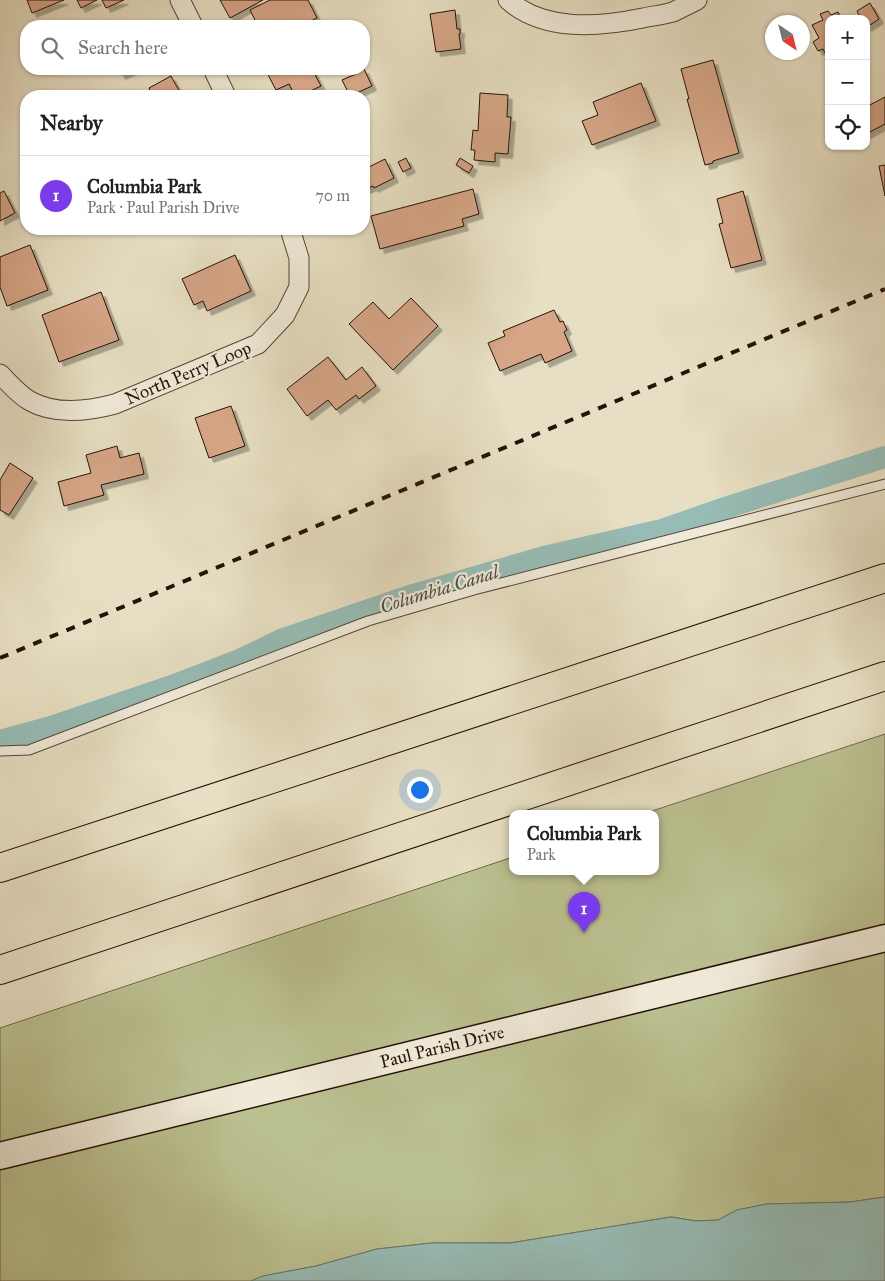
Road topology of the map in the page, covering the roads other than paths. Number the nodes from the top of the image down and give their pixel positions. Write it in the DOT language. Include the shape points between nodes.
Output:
graph roads {
  1 [pos="180,0"];
  2 [pos="508,0"];
  3 [pos="697,0"];
  4 [pos="190,20"];
  5 [pos="216,75"];
  6 [pos="223,90"];
  7 [pos="292,235"];
  8 [pos="0,374"];
  9 [pos="885,484"];
  10 [pos="885,578"];
  11 [pos="885,676"];
  12 [pos="0,751"];
  13 [pos="0,868"];
  14 [pos="885,938"];
  15 [pos="0,970"];
  16 [pos="0,1156"];
  1 -- 4 [label="street"];
  2 -- 3 [label="street" via="542,20 578,25 613,24 671,12"];
  5 -- 6 [label="street"];
  7 -- 8 [label="street, North Perry Loop" via="299,258 299,287 286,314 258,344 115,404 91,410 56,409 30,401"];
  9 -- 12 [label="lane" via="474,590 368,621 29,750"];
  10 -- 13 [label="highway"];
  11 -- 15 [label="highway"];
  14 -- 16 [label="street, Paul Parish Drive"];
}
